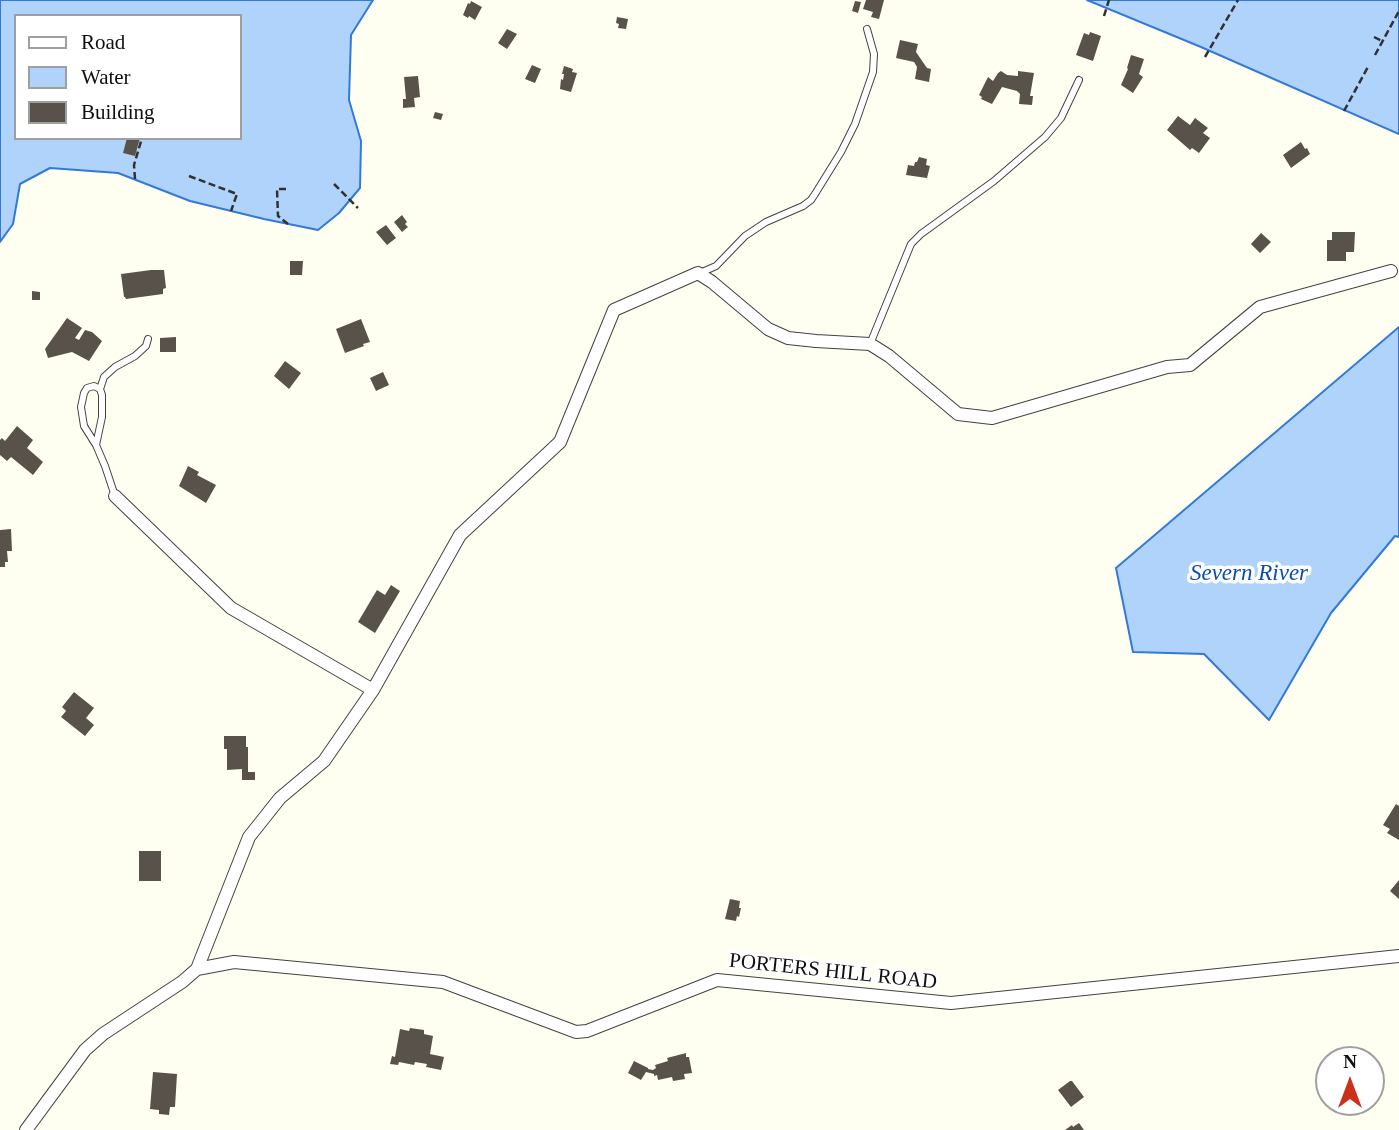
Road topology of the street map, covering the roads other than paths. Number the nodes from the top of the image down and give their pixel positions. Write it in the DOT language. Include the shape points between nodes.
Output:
graph roads {
  1 [pos="867,29"];
  2 [pos="1079,80"];
  3 [pos="1391,271"];
  4 [pos="698,273"];
  5 [pos="148,339"];
  6 [pos="870,344"];
  7 [pos="100,389"];
  8 [pos="96,445"];
  9 [pos="115,496"];
  10 [pos="373,690"];
  11 [pos="1399,956"];
  12 [pos="197,969"];
  13 [pos="26,1130"];
  1 -- 4 [label="lane" via="873,72 855,124 811,200 766,222 716,266"];
  2 -- 6 [label="lane" via="1061,118 1045,137 911,244"];
  3 -- 6 [label="street" via="1261,307 1190,365 1167,366 992,418 958,414"];
  4 -- 6 [label="street" via="768,329 788,338"];
  4 -- 10 [label="street" via="614,310 560,442 460,535"];
  5 -- 7 [label="lane" via="135,356 104,376"];
  7 -- 8 [label="lane" via="102,417"];
  7 -- 8 [label="lane" via="87,388 81,407 84,426"];
  8 -- 9 [label="lane"];
  9 -- 10 [label="street" via="231,608"];
  10 -- 12 [label="street" via="324,761 280,798 249,837"];
  11 -- 12 [label="street, PORTERS HILL ROAD" via="951,1003 717,980 576,1032 443,982 234,962"];
  12 -- 13 [label="street" via="85,1050"];
}
